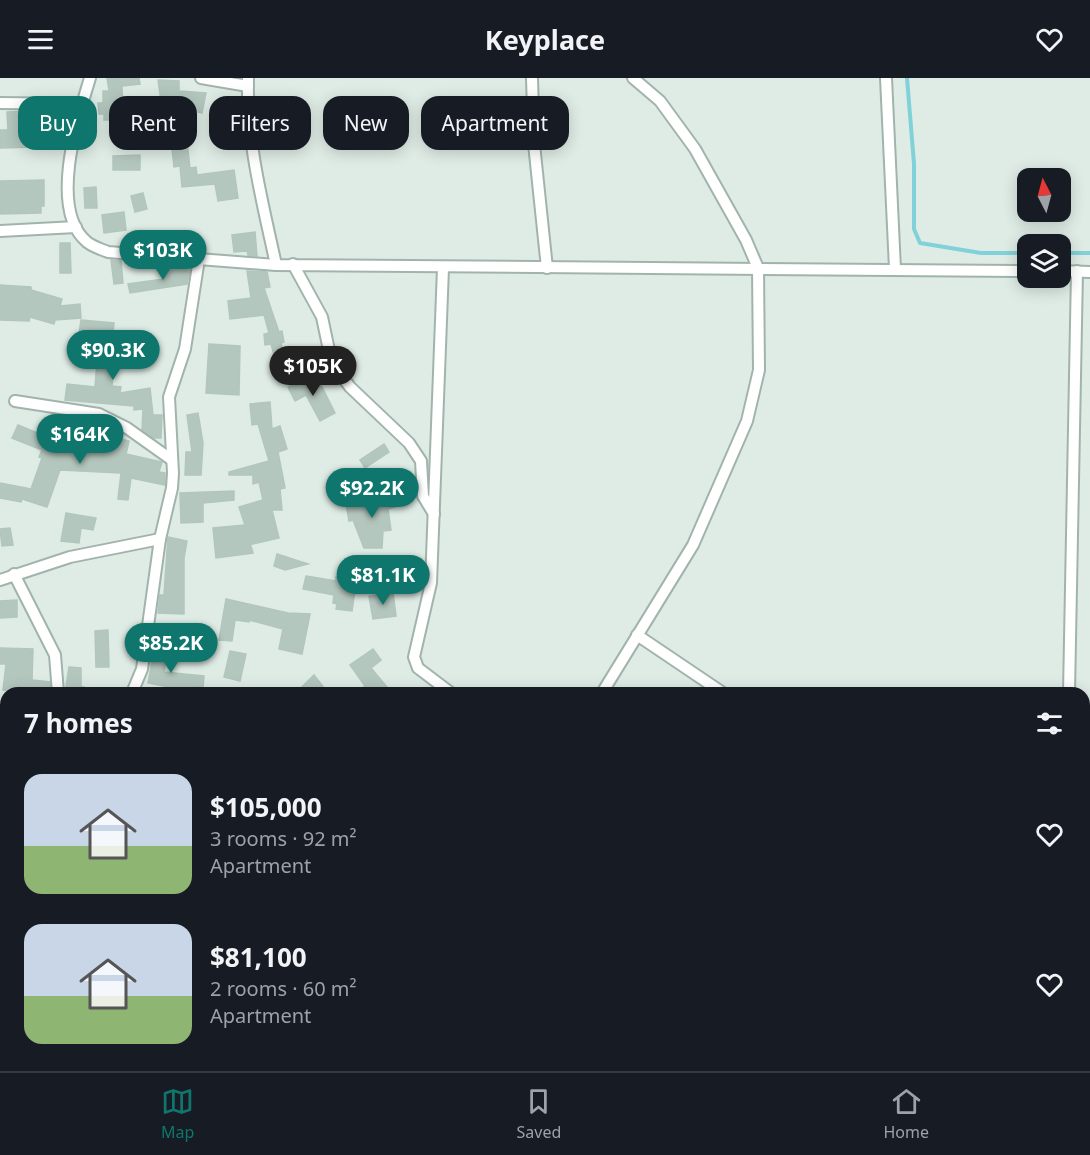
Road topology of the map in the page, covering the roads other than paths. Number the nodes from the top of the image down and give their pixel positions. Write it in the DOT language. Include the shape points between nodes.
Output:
graph roads {
  1 [pos="90,78"];
  2 [pos="201,78"];
  3 [pos="532,78"];
  4 [pos="633,78"];
  5 [pos="886,78"];
  6 [pos="248,82"];
  7 [pos="84,96"];
  8 [pos="1,105"];
  9 [pos="18,105"];
  10 [pos="71,150"];
  11 [pos="76,227"];
  12 [pos="0,231"];
  13 [pos="199,259"];
  14 [pos="293,264"];
  15 [pos="276,265"];
  16 [pos="443,268"];
  17 [pos="547,268"];
  18 [pos="758,268"];
  19 [pos="895,269"];
  20 [pos="1017,270"];
  21 [pos="1071,271"];
  22 [pos="1077,271"];
  23 [pos="1090,272"];
  24 [pos="15,401"];
  25 [pos="172,460"];
  26 [pos="434,515"];
  27 [pos="160,539"];
  28 [pos="14,574"];
  29 [pos="0,580"];
  30 [pos="638,634"];
  31 [pos="58,687"];
  32 [pos="134,687"];
  33 [pos="443,687"];
  34 [pos="606,687"];
  35 [pos="714,687"];
  36 [pos="1069,687"];
  1 -- 7 [label="street"];
  2 -- 6 [label="street"];
  3 -- 17 [label="street" via="534,144"];
  4 -- 18 [label="street" via="660,101 694,149"];
  5 -- 19 [label="street"];
  6 -- 15 [label="street" via="252,140"];
  8 -- 9 [label="street"];
  10 -- 11 [label="street" via="69,200"];
  11 -- 12 [label="street"];
  11 -- 13 [label="street" via="86,241 108,252"];
  13 -- 15 [label="street"];
  13 -- 25 [label="street" via="181,366 168,403"];
  14 -- 15 [label="street"];
  14 -- 16 [label="street"];
  14 -- 26 [label="street" via="322,317 336,368 350,387 409,443 421,461 423,496"];
  16 -- 17 [label="street"];
  16 -- 26 [label="street"];
  17 -- 18 [label="street"];
  18 -- 19 [label="street"];
  18 -- 30 [label="street" via="759,370 747,421 693,545"];
  19 -- 20 [label="street"];
  21 -- 22 [label="street"];
  22 -- 23 [label="street"];
  22 -- 36 [label="street"];
  24 -- 25 [label="street" via="112,418"];
  25 -- 27 [label="street" via="172,488"];
  26 -- 33 [label="street" via="428,603 414,657 418,668"];
  27 -- 28 [label="street" via="70,557"];
  27 -- 32 [label="street" via="149,632"];
  28 -- 29 [label="street"];
  28 -- 31 [label="street" via="55,656"];
  30 -- 34 [label="street"];
  30 -- 35 [label="street"];
}
